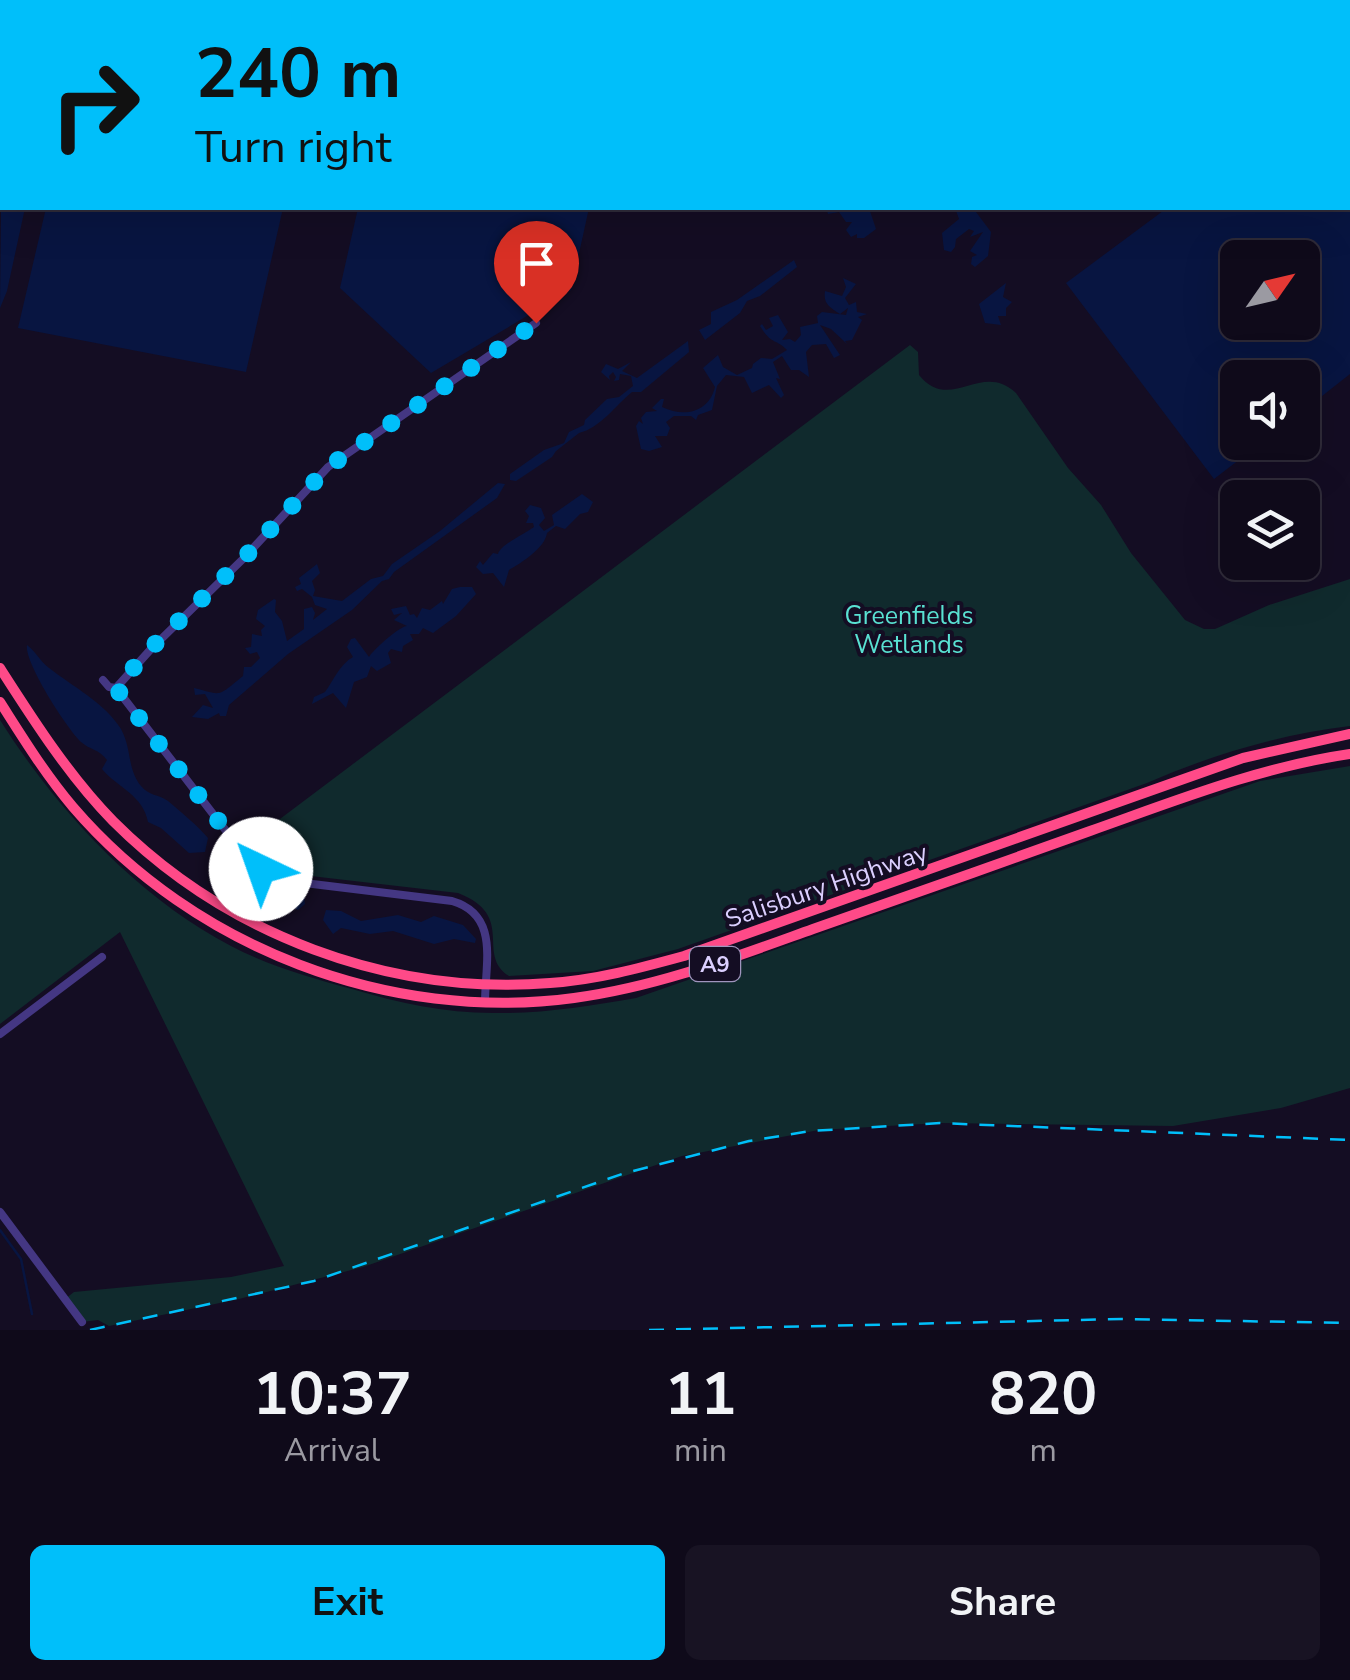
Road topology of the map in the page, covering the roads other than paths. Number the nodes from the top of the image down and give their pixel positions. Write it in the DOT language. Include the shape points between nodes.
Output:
graph roads {
  1 [pos="536,323"];
  2 [pos="0,668"];
  3 [pos="102,680"];
  4 [pos="116,688"];
  5 [pos="0,702"];
  6 [pos="1350,734"];
  7 [pos="1350,754"];
  8 [pos="102,957"];
  9 [pos="485,985"];
  10 [pos="485,1003"];
  11 [pos="0,1034"];
  12 [pos="0,1212"];
  13 [pos="82,1322"];
  1 -- 4 [label="street" via="328,467"];
  2 -- 9 [label="highway, Salisbury Highway / A9" via="113,820 220,905 344,961"];
  3 -- 4 [label="street"];
  4 -- 9 [label="street" via="261,869 288,881 452,901 474,911 486,931"];
  5 -- 10 [label="highway, Salisbury Highway / A9" via="56,786 97,832 168,894 222,929 310,970"];
  6 -- 9 [label="highway, Salisbury Highway / A9" via="1243,758 684,956 618,974"];
  7 -- 10 [label="highway, Salisbury Highway / A9" via="1200,792 671,978 575,998"];
  8 -- 11 [label="street"];
  9 -- 10 [label="street"];
  12 -- 13 [label="street"];
}
